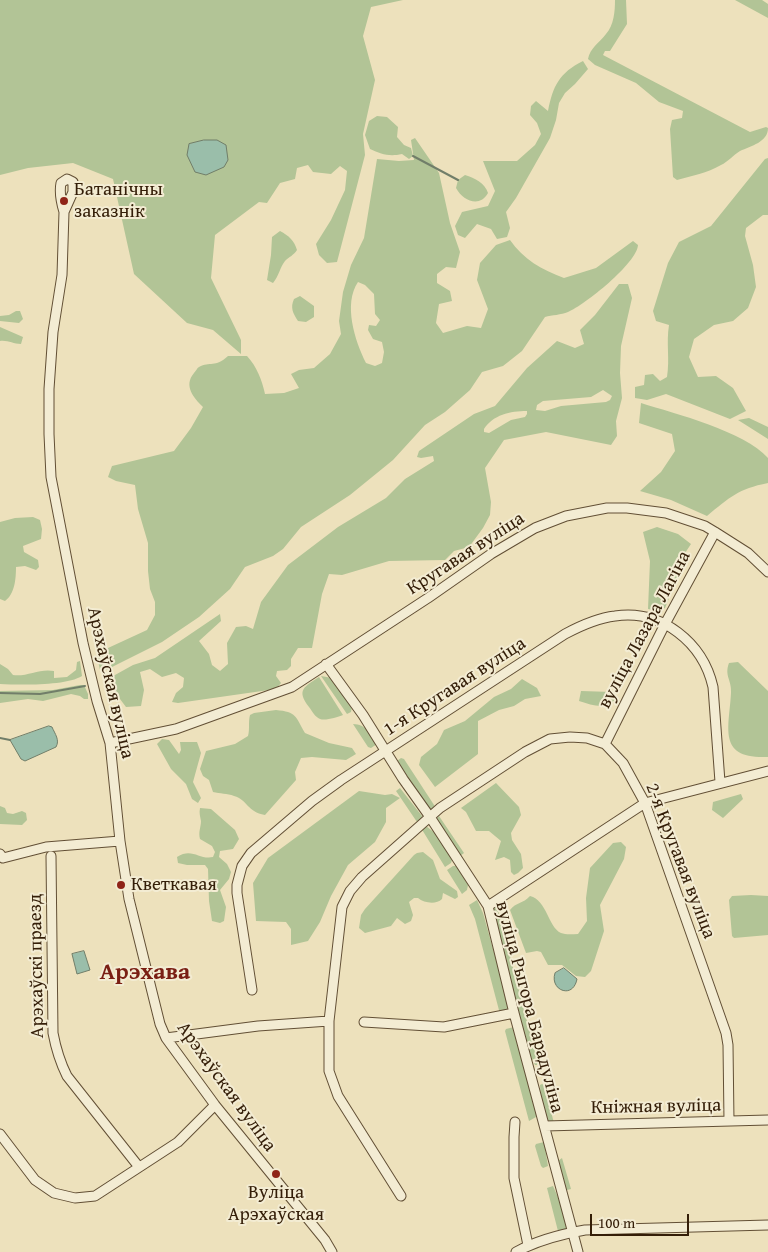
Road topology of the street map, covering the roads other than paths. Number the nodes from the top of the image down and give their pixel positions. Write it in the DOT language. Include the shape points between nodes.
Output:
graph roads {
  1 [pos="64,212"];
  2 [pos="715,532"];
  3 [pos="768,572"];
  4 [pos="665,624"];
  5 [pos="326,664"];
  6 [pos="110,743"];
  7 [pos="605,744"];
  8 [pos="386,751"];
  9 [pos="768,771"];
  10 [pos="720,782"];
  11 [pos="644,802"];
  12 [pos="430,817"];
  13 [pos="120,841"];
  14 [pos="0,854"];
  15 [pos="51,856"];
  16 [pos="488,906"];
  17 [pos="252,990"];
  18 [pos="514,1013"];
  19 [pos="329,1020"];
  20 [pos="364,1022"];
  21 [pos="166,1038"];
  22 [pos="215,1105"];
  23 [pos="768,1120"];
  24 [pos="729,1121"];
  25 [pos="516,1122"];
  26 [pos="545,1126"];
  27 [pos="0,1134"];
  28 [pos="139,1167"];
  29 [pos="401,1196"];
  30 [pos="768,1225"];
  31 [pos="574,1232"];
  32 [pos="528,1245"];
  33 [pos="332,1252"];
  34 [pos="516,1252"];
  35 [pos="578,1252"];
  1 -- 6 [label="street, Арэхаўская вуліца" via="62,275 49,389 51,477 85,651"];
  2 -- 3 [label="street, Кругавая вуліца" via="748,552"];
  2 -- 4 [label="street, вуліца Лазара Лагіна"];
  2 -- 5 [label="street, Кругавая вуліца" via="666,513 635,509 607,508 566,516 535,528 491,554"];
  4 -- 7 [label="street, вуліца Лазара Лагіна"];
  4 -- 8 [label="street, 1-я Кругавая вуліца" via="637,616 616,615 577,628"];
  4 -- 10 [label="street, 1-я Кругавая вуліца" via="692,645 710,674"];
  5 -- 6 [label="street, Кругавая вуліца" via="292,687 176,729"];
  5 -- 8 [label="street, вуліца Рыгора Барадуліна"];
  6 -- 13 [label="street, Арэхаўская вуліца"];
  7 -- 11 [label="street, 2-я Кругавая вуліца" via="623,763"];
  7 -- 12 [label="street" via="587,738 550,739 525,752"];
  8 -- 12 [label="street, вуліца Рыгора Барадуліна"];
  8 -- 17 [label="street, 1-я Кругавая вуліца" via="312,801 251,853 242,866 236,885"];
  9 -- 10 [label="street"];
  10 -- 11 [label="street"];
  11 -- 16 [label="street"];
  11 -- 24 [label="street, 2-я Кругавая вуліца" via="726,1033"];
  12 -- 16 [label="street, вуліца Рыгора Барадуліна"];
  12 -- 19 [label="street" via="362,877 342,907"];
  13 -- 14 [label="street" via="46,847 3,858"];
  13 -- 21 [label="street, Арэхаўская вуліца" via="135,928"];
  15 -- 28 [label="street, Арэхаўскі праезд" via="53,1033 56,1049 67,1076"];
  16 -- 18 [label="street, вуліца Рыгора Барадуліна"];
  18 -- 20 [label="street" via="444,1027"];
  18 -- 26 [label="street, вуліца Рыгора Барадуліна"];
  19 -- 21 [label="street"];
  19 -- 29 [label="street" via="328,1059 332,1084"];
  21 -- 22 [label="street, Арэхаўская вуліца"];
  22 -- 28 [label="street" via="178,1142"];
  22 -- 33 [label="street, Арэхаўская вуліца"];
  23 -- 24 [label="street, Кніжная вуліца"];
  24 -- 26 [label="street, Кніжная вуліца"];
  25 -- 32 [label="street" via="514,1178"];
  26 -- 31 [label="street, вуліца Рыгора Барадуліна"];
  27 -- 28 [label="street" via="35,1180 54,1193 75,1198 95,1196"];
  30 -- 31 [label="street"];
  31 -- 32 [label="street"];
  31 -- 35 [label="street, вуліца Рыгора Барадуліна"];
  32 -- 34 [label="street"];
}
